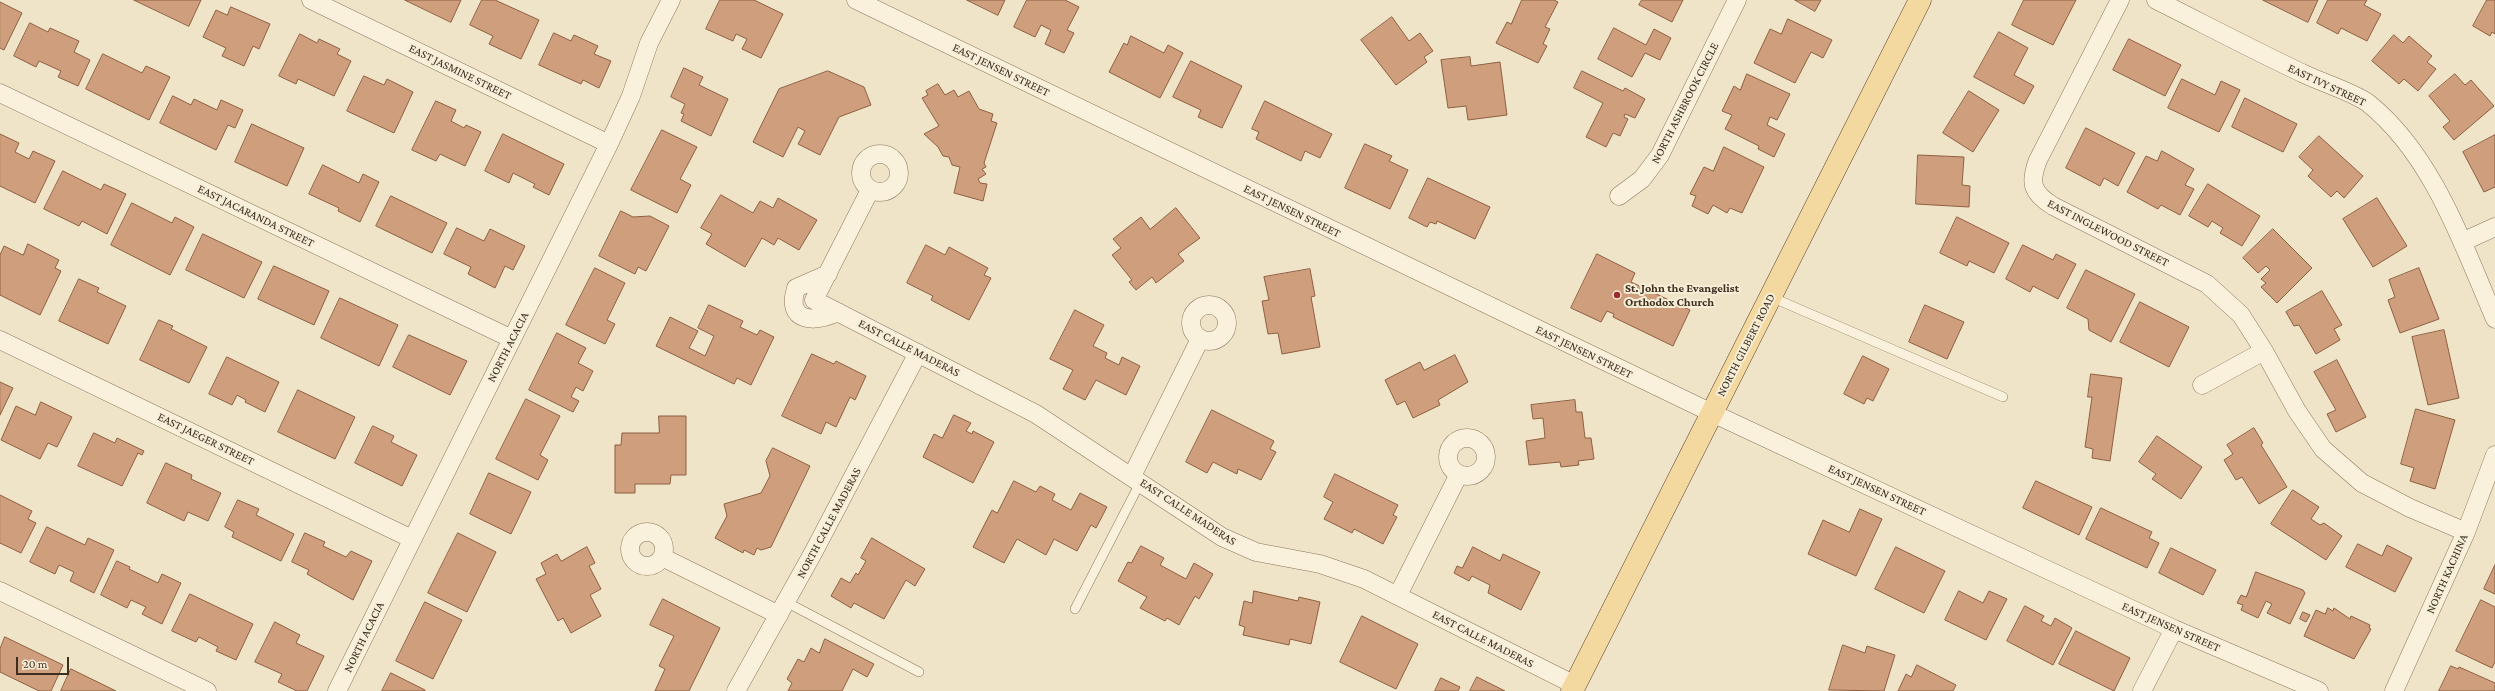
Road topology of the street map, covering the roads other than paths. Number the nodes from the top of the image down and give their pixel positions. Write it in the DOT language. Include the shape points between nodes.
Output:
graph roads {
  1 [pos="311,0"];
  2 [pos="671,0"];
  3 [pos="856,0"];
  4 [pos="1737,0"];
  5 [pos="1920,0"];
  6 [pos="2120,0"];
  7 [pos="2156,0"];
  8 [pos="876,4"];
  9 [pos="0,93"];
  10 [pos="609,144"];
  11 [pos="870,190"];
  12 [pos="1619,196"];
  13 [pos="2495,227"];
  14 [pos="2462,242"];
  15 [pos="1770,297"];
  16 [pos="2495,319"];
  17 [pos="512,339"];
  18 [pos="1200,339"];
  19 [pos="0,340"];
  20 [pos="2264,351"];
  21 [pos="918,353"];
  22 [pos="2202,385"];
  23 [pos="2003,397"];
  24 [pos="1712,413"];
  25 [pos="2495,455"];
  26 [pos="1459,474"];
  27 [pos="1136,480"];
  28 [pos="2466,532"];
  29 [pos="412,539"];
  30 [pos="662,557"];
  31 [pos="0,591"];
  32 [pos="1398,595"];
  33 [pos="783,608"];
  34 [pos="1075,609"];
  35 [pos="2174,629"];
  36 [pos="919,672"];
  37 [pos="1573,688"];
  38 [pos="207,691"];
  39 [pos="337,691"];
  40 [pos="736,691"];
  41 [pos="2142,691"];
  42 [pos="2319,691"];
  43 [pos="2394,691"];
  1 -- 10 [label="street, EAST JASMINE STREET"];
  2 -- 10 [label="street, NORTH ACACIA" via="649,43 631,96"];
  3 -- 8 [label="street, EAST JENSEN STREET"];
  4 -- 12 [label="street, NORTH ASHBROOK CIRCLE" via="1660,155 1642,179"];
  5 -- 15 [label="main road, NORTH GILBERT ROAD"];
  6 -- 20 [label="street, EAST INGLEWOOD STREET" via="2038,160 2033,186 2041,197 2053,206 2207,284 2241,315"];
  7 -- 14 [label="street, EAST IVY STREET" via="2366,102 2399,132 2422,163"];
  8 -- 24 [label="street, EAST JENSEN STREET"];
  9 -- 17 [label="street, EAST JACARANDA STREET"];
  10 -- 17 [label="street, NORTH ACACIA"];
  11 -- 21 [label="street, EAST CALLE MADERAS" via="814,300"];
  13 -- 14 [label="street"];
  14 -- 16 [label="street"];
  15 -- 23 [label="lane"];
  15 -- 24 [label="main road, NORTH GILBERT ROAD"];
  17 -- 29 [label="street, NORTH ACACIA"];
  18 -- 27 [label="street"];
  19 -- 29 [label="street, EAST JAEGER STREET"];
  20 -- 22 [label="street"];
  20 -- 28 [label="street, EAST INGLEWOOD STREET" via="2297,411 2322,449 2362,483 2410,508"];
  21 -- 27 [label="street, EAST CALLE MADERAS" via="1036,414"];
  21 -- 33 [label="street, NORTH CALLE MADERAS"];
  24 -- 35 [label="street, EAST JENSEN STREET"];
  24 -- 37 [label="main road, NORTH GILBERT ROAD"];
  25 -- 28 [label="street, NORTH KACHINA"];
  26 -- 32 [label="street"];
  27 -- 32 [label="street, EAST CALLE MADERAS" via="1222,537 1239,545 1274,556 1336,568"];
  27 -- 34 [label="lane"];
  28 -- 43 [label="street, NORTH KACHINA"];
  29 -- 39 [label="street, NORTH ACACIA"];
  30 -- 33 [label="street"];
  31 -- 38 [label="street"];
  32 -- 37 [label="street, EAST CALLE MADERAS"];
  33 -- 36 [label="lane"];
  33 -- 40 [label="street, NORTH CALLE MADERAS"];
  35 -- 41 [label="street"];
  35 -- 42 [label="street, EAST JENSEN STREET"];
}
